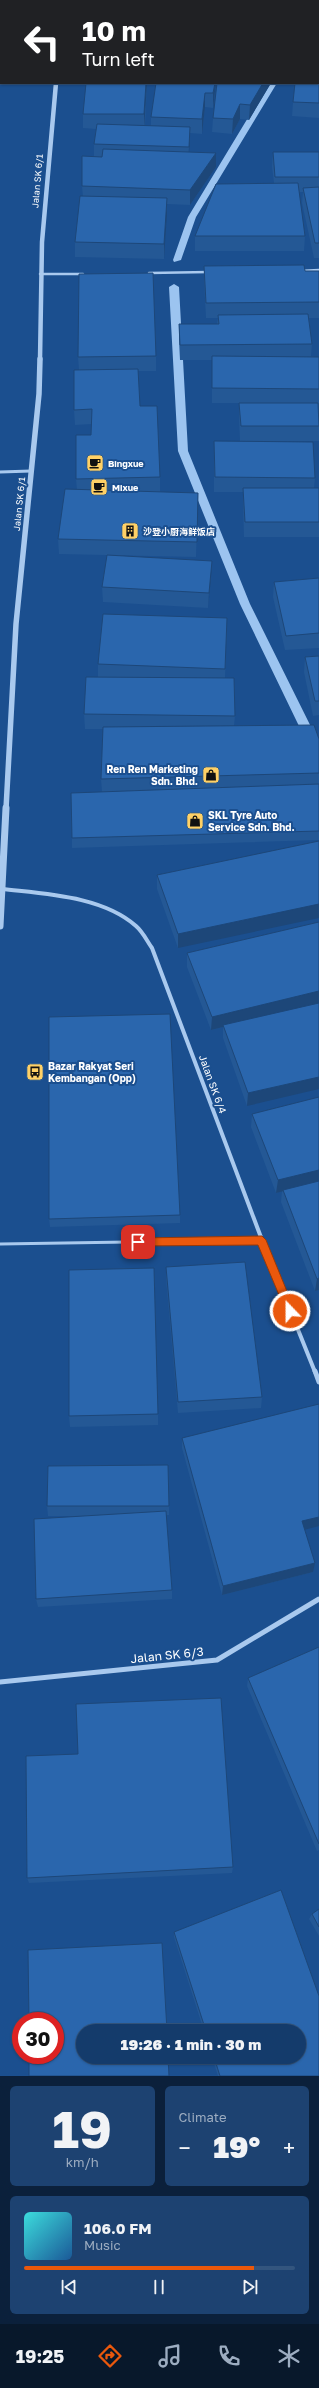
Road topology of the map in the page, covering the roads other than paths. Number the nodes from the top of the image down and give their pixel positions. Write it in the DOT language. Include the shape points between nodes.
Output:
graph roads {
  1 [pos="56,84"];
  2 [pos="319,270"];
  3 [pos="296,271"];
  4 [pos="212,272"];
  5 [pos="143,273"];
  6 [pos="40,274"];
  7 [pos="88,274"];
  8 [pos="32,471"];
  9 [pos="0,472"];
  10 [pos="1,889"];
  11 [pos="0,918"];
  12 [pos="0,926"];
  13 [pos="262,1240"];
  14 [pos="0,1244"];
  15 [pos="319,1382"];
  16 [pos="319,1599"];
  17 [pos="0,1682"];
  1 -- 6 [label="street, Jalan SK 6/1" via="44,201"];
  2 -- 3 [label="street"];
  4 -- 5 [label="street"];
  6 -- 7 [label="street"];
  6 -- 8 [label="street, Jalan SK 6/1" via="39,394"];
  8 -- 9 [label="street"];
  8 -- 10 [label="street, Jalan SK 6/1" via="16,624"];
  10 -- 11 [label="street, Jalan SK 6/1"];
  10 -- 13 [label="street, Jalan SK 6/4" via="92,904 116,912 137,926 152,948"];
  11 -- 12 [label="street, Jalan SK 6/1"];
  13 -- 14 [label="lane"];
  13 -- 15 [label="street, Jalan SK 6/4"];
  16 -- 17 [label="street, Jalan SK 6/3" via="217,1660"];
}
